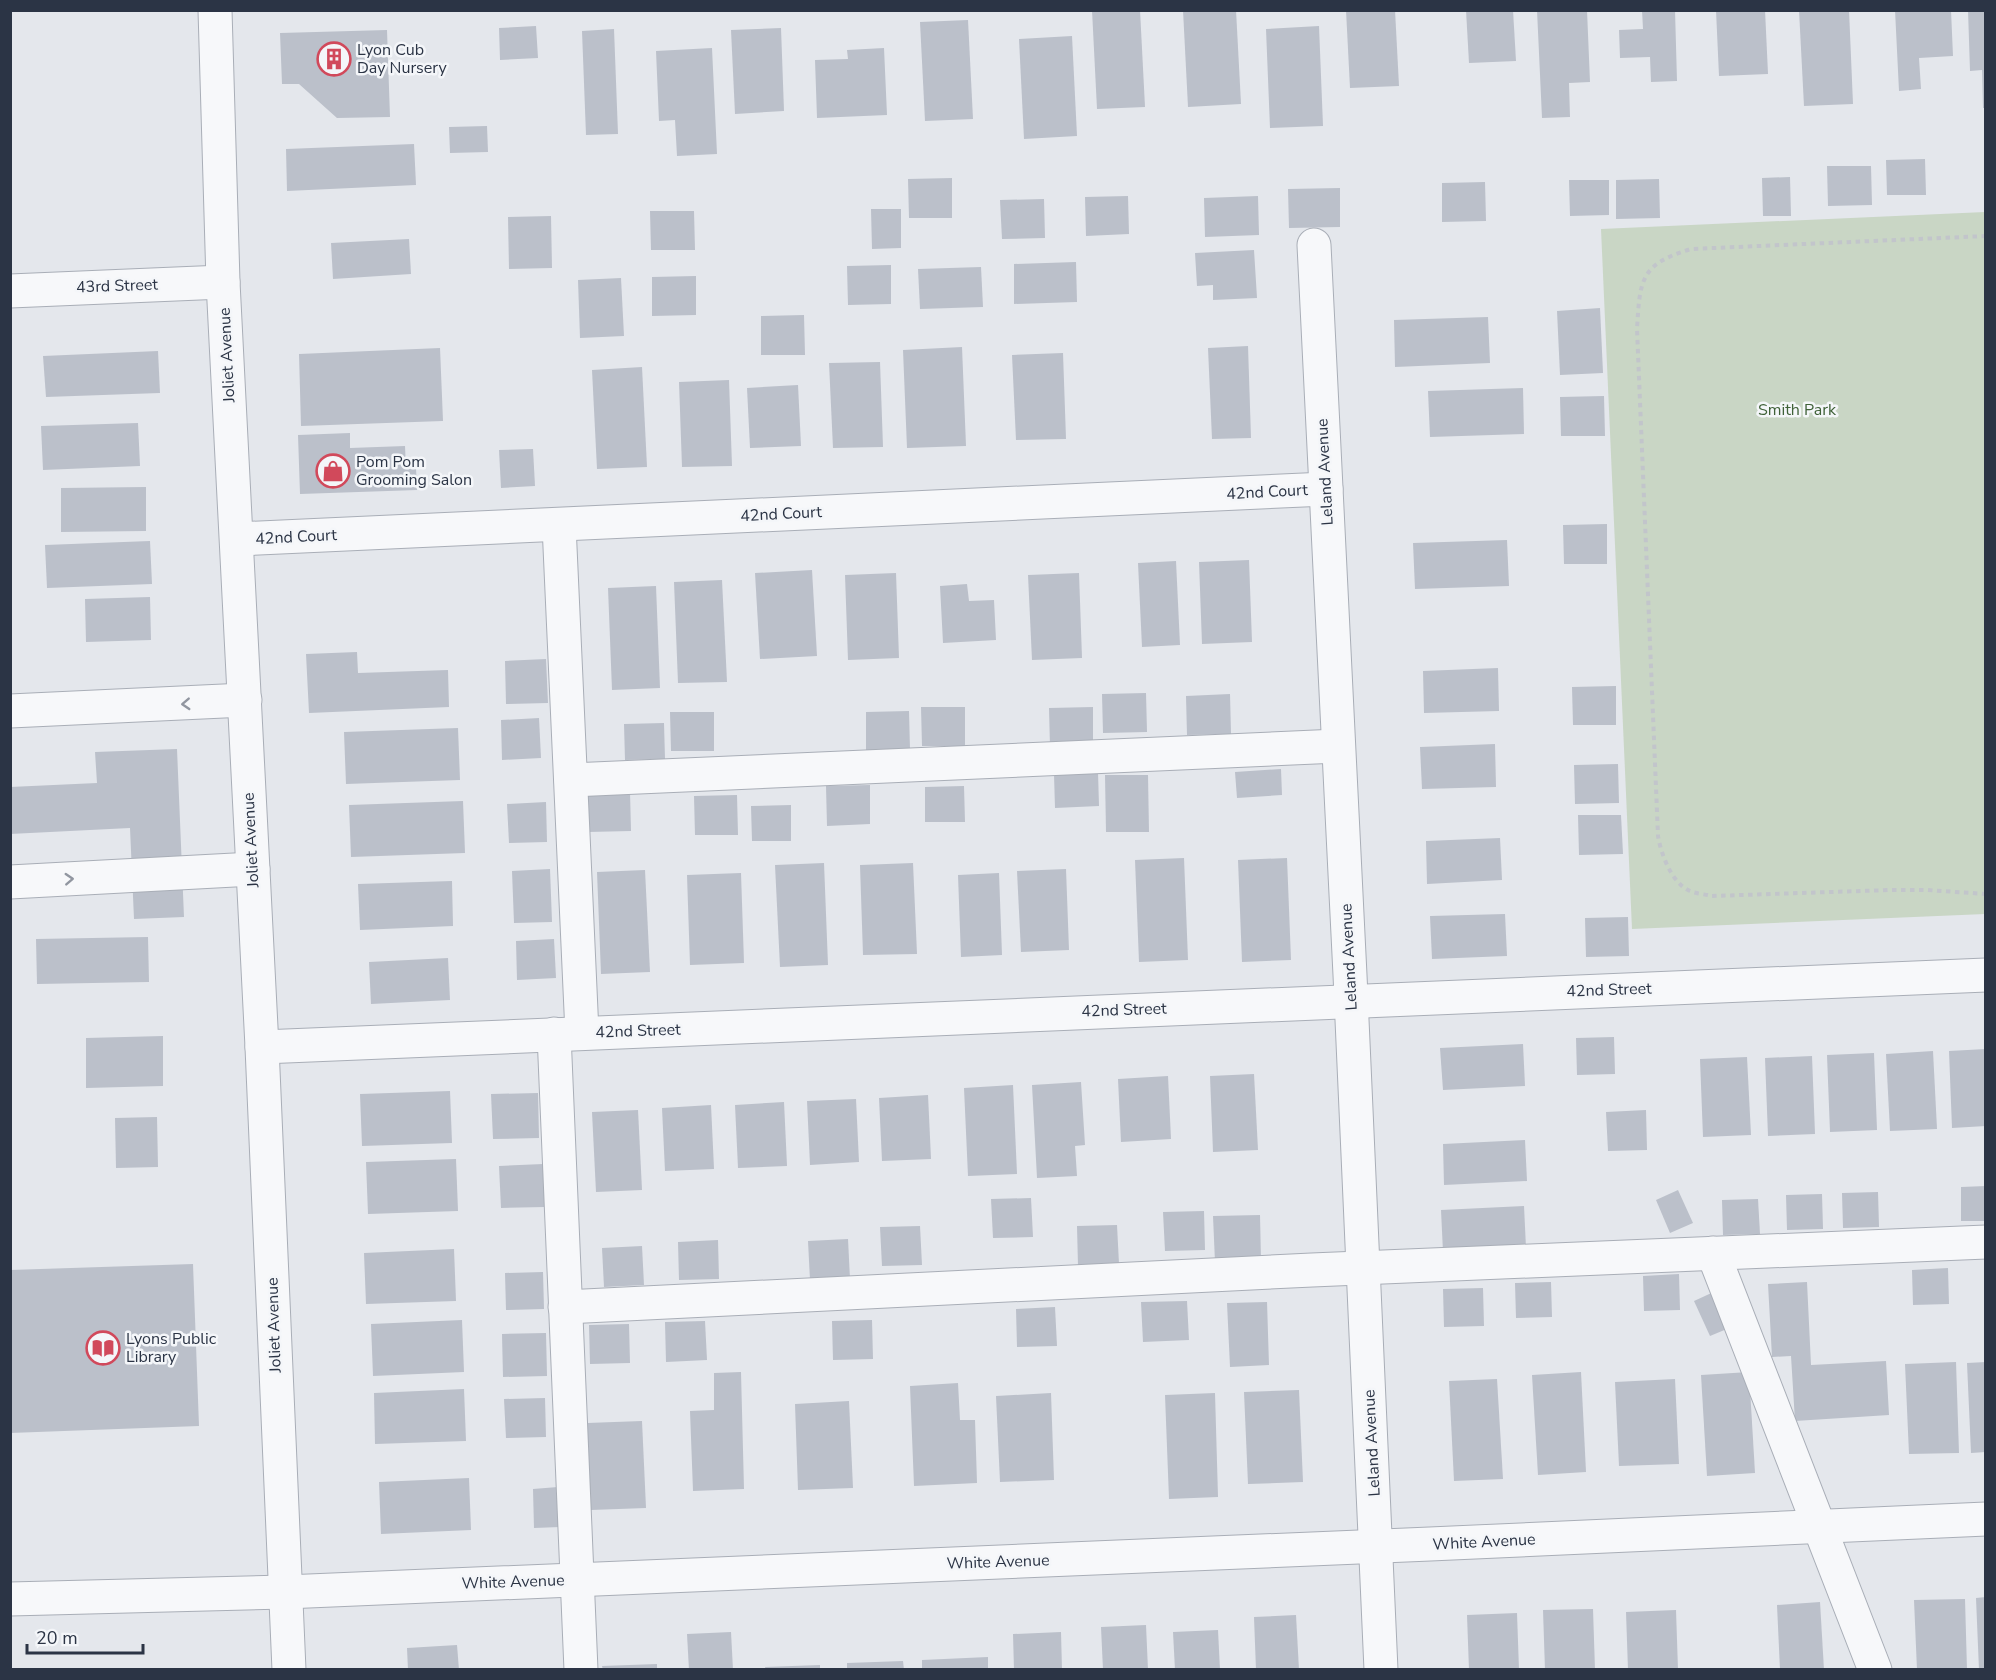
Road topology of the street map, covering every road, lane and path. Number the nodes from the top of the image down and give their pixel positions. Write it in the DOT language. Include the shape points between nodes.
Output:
graph roads {
  1 [pos="215,10"];
  2 [pos="1986,236"];
  3 [pos="1314,245"];
  4 [pos="223,282"];
  5 [pos="10,291"];
  6 [pos="1326,489"];
  7 [pos="559,525"];
  8 [pos="237,539"];
  9 [pos="245,700"];
  10 [pos="10,711"];
  11 [pos="1338,746"];
  12 [pos="571,780"];
  13 [pos="253,869"];
  14 [pos="10,882"];
  15 [pos="1986,894"];
  16 [pos="1986,975"];
  17 [pos="1351,1001"];
  18 [pos="568,1034"];
  19 [pos="262,1047"];
  20 [pos="1986,1242"];
  21 [pos="1713,1253"];
  22 [pos="1363,1268"];
  23 [pos="565,1307"];
  24 [pos="1986,1518"];
  25 [pos="1819,1526"];
  26 [pos="1376,1546"];
  27 [pos="576,1580"];
  28 [pos="285,1592"];
  29 [pos="10,1599"];
  30 [pos="289,1670"];
  31 [pos="581,1670"];
  32 [pos="1382,1670"];
  33 [pos="1875,1670"];
  1 -- 4 [label="street, Joliet Avenue"];
  2 -- 15 [label="path" via="1691,249 1669,255 1653,266 1643,281 1637,329 1658,836 1660,852 1671,872 1687,890 1712,896 1890,890"];
  3 -- 6 [label="street, Leland Avenue"];
  4 -- 5 [label="street, 43rd Street"];
  4 -- 8 [label="street, Joliet Avenue"];
  6 -- 7 [label="street, 42nd Court"];
  6 -- 11 [label="street, Leland Avenue"];
  7 -- 8 [label="street, 42nd Court"];
  7 -- 12 [label="street"];
  8 -- 9 [label="street, Joliet Avenue"];
  9 -- 10 [label="street, one-way"];
  9 -- 13 [label="street, Joliet Avenue"];
  11 -- 12 [label="street"];
  11 -- 17 [label="street, Leland Avenue"];
  12 -- 18 [label="street"];
  14 -- 13 [label="street, one-way"];
  13 -- 19 [label="street, Joliet Avenue"];
  16 -- 17 [label="street, 42nd Street"];
  17 -- 18 [label="street, 42nd Street"];
  17 -- 22 [label="street, Leland Avenue"];
  18 -- 19 [label="street, 42nd Street"];
  18 -- 23 [label="street"];
  19 -- 28 [label="street, Joliet Avenue"];
  20 -- 21 [label="street"];
  21 -- 22 [label="street"];
  21 -- 25 [label="street"];
  22 -- 23 [label="street"];
  22 -- 26 [label="street, Leland Avenue"];
  23 -- 27 [label="street"];
  24 -- 25 [label="street, White Avenue"];
  25 -- 26 [label="street, White Avenue"];
  25 -- 33 [label="street"];
  26 -- 27 [label="street, White Avenue"];
  26 -- 32 [label="street, Leland Avenue"];
  27 -- 28 [label="street, White Avenue"];
  27 -- 31 [label="street"];
  28 -- 29 [label="street, White Avenue"];
  28 -- 30 [label="street, Joliet Avenue"];
}
